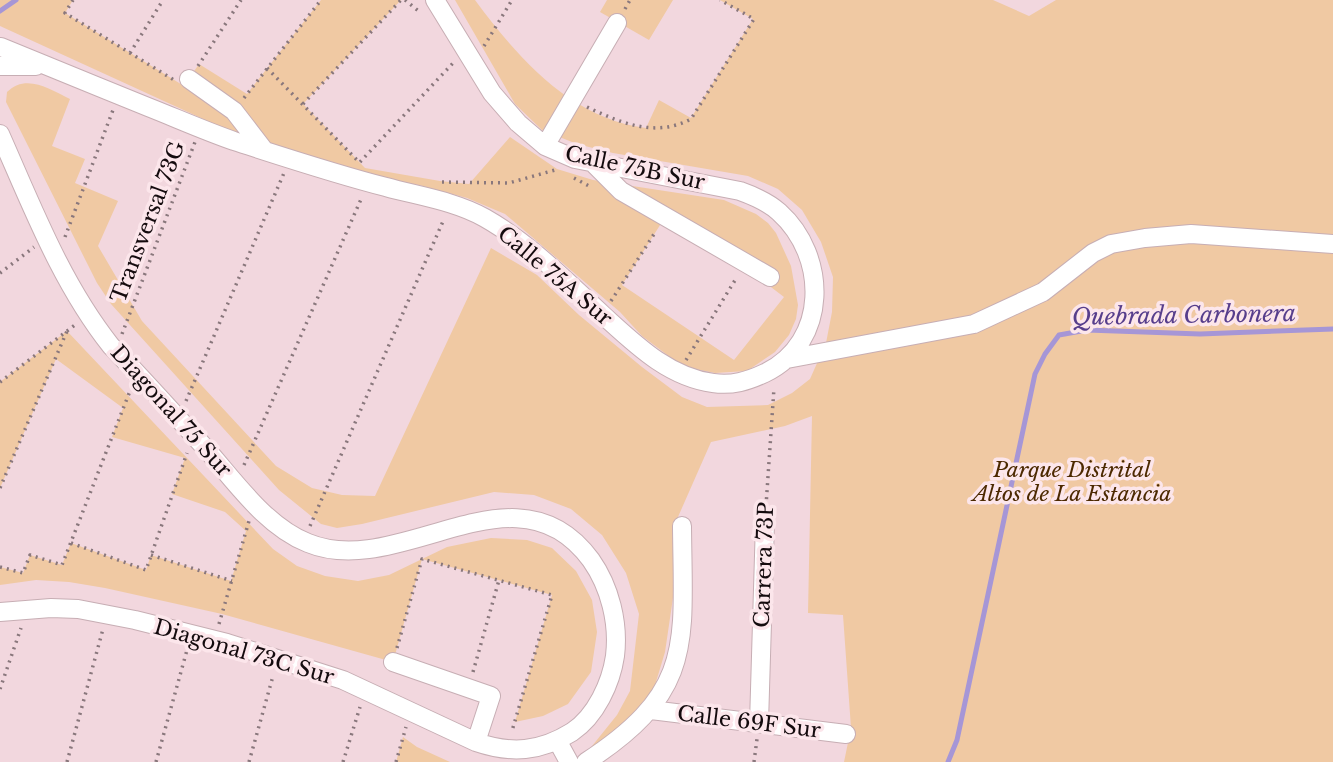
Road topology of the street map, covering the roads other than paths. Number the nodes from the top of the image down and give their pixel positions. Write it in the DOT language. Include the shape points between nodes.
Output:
graph roads {
  1 [pos="435,0"];
  2 [pos="617,23"];
  3 [pos="0,46"];
  4 [pos="0,66"];
  5 [pos="50,67"];
  6 [pos="187,83"];
  7 [pos="0,134"];
  8 [pos="545,146"];
  9 [pos="264,150"];
  10 [pos="584,161"];
  11 [pos="1333,244"];
  12 [pos="770,277"];
  13 [pos="781,364"];
  14 [pos="765,522"];
  15 [pos="682,526"];
  16 [pos="0,612"];
  17 [pos="393,662"];
  18 [pos="651,710"];
  19 [pos="759,723"];
  20 [pos="846,734"];
  21 [pos="557,740"];
  22 [pos="476,742"];
  23 [pos="569,762"];
  24 [pos="586,762"];
  1 -- 8 [label="street, Calle 75B Sur" via="504,107"];
  2 -- 8 [label="street"];
  3 -- 4 [label="street"];
  3 -- 5 [label="street, Calle 75A Sur"];
  4 -- 5 [label="street, Calle 75A Sur"];
  5 -- 9 [label="street, Calle 75A Sur"];
  6 -- 9 [label="street" via="215,95 234,111"];
  7 -- 21 [label="street, Diagonal 75 Sur" via="57,260 88,315 272,520 304,541 328,549 400,542 505,517 531,520 578,545 607,589 614,615 615,654 605,691 590,714"];
  8 -- 10 [label="street, Calle 75B Sur"];
  9 -- 13 [label="street, Calle 75A Sur" via="483,218 505,231 630,340 678,374 715,383 749,381"];
  10 -- 12 [label="street" via="621,191"];
  10 -- 13 [label="street, Calle 75B Sur" via="725,187 753,195 777,210 803,246 815,297 814,314 801,344"];
  11 -- 13 [label="street, Calle 75A Sur" via="1191,234 1111,244 1043,292 974,324"];
  14 -- 19 [label="street, Carrera 73P"];
  15 -- 18 [label="street" via="679,649 672,676"];
  16 -- 22 [label="street, Diagonal 73C Sur" via="78,609 214,640 365,690"];
  17 -- 22 [label="street" via="491,696"];
  18 -- 19 [label="street, Calle 69F Sur"];
  18 -- 24 [label="street"];
  19 -- 20 [label="street, Calle 69F Sur"];
  21 -- 22 [label="street" via="533,750 506,750"];
  21 -- 23 [label="street"];
}
